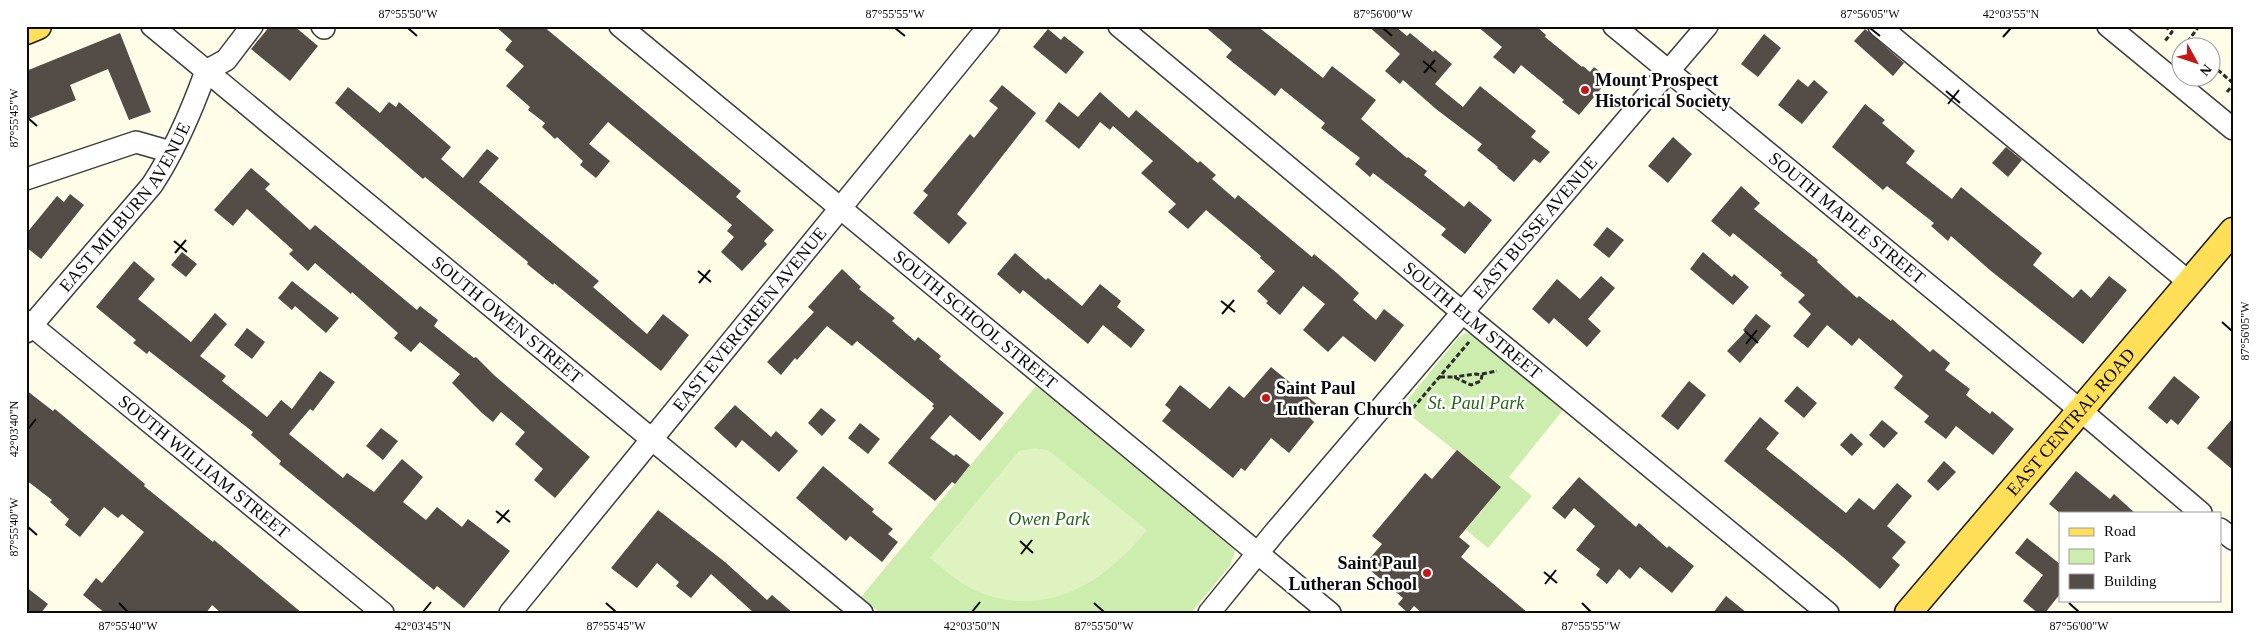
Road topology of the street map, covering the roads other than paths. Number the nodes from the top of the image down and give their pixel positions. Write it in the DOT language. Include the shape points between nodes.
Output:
graph roads {
  1 [pos="38,26"];
  2 [pos="152,26"];
  3 [pos="252,26"];
  4 [pos="620,26"];
  5 [pos="989,26"];
  6 [pos="1119,26"];
  7 [pos="1707,26"];
  8 [pos="1879,26"];
  9 [pos="2108,26"];
  10 [pos="26,30"];
  11 [pos="1626,30"];
  12 [pos="206,71"];
  13 [pos="1669,71"];
  14 [pos="2233,129"];
  15 [pos="171,152"];
  16 [pos="26,179"];
  17 [pos="841,210"];
  18 [pos="2233,230"];
  19 [pos="2189,282"];
  20 [pos="1462,312"];
  21 [pos="28,326"];
  22 [pos="2080,410"];
  23 [pos="652,440"];
  24 [pos="2200,512"];
  25 [pos="2222,531"];
  26 [pos="2233,540"];
  27 [pos="1257,554"];
  28 [pos="383,613"];
  29 [pos="510,613"];
  30 [pos="862,613"];
  31 [pos="1209,613"];
  32 [pos="1330,613"];
  33 [pos="1828,613"];
  34 [pos="1908,613"];
  1 -- 10 [label="main road"];
  2 -- 12 [label="street, SOUTH OWEN STREET"];
  3 -- 12 [label="street" via="226,60"];
  4 -- 17 [label="street, SOUTH SCHOOL STREET"];
  5 -- 17 [label="street, EAST EVERGREEN AVENUE"];
  6 -- 20 [label="street, SOUTH ELM STREET"];
  7 -- 13 [label="street, EAST BUSSE AVENUE"];
  8 -- 19 [label="street"];
  9 -- 14 [label="street"];
  11 -- 13 [label="street, SOUTH MAPLE STREET"];
  12 -- 15 [label="street, EAST MILBURN AVENUE"];
  12 -- 23 [label="street, SOUTH OWEN STREET"];
  13 -- 20 [label="street, EAST BUSSE AVENUE"];
  13 -- 22 [label="street, SOUTH MAPLE STREET"];
  15 -- 16 [label="street" via="136,142"];
  15 -- 21 [label="street, EAST MILBURN AVENUE" via="152,185"];
  17 -- 23 [label="street, EAST EVERGREEN AVENUE"];
  17 -- 27 [label="street, SOUTH SCHOOL STREET"];
  18 -- 19 [label="main road, EAST CENTRAL ROAD"];
  19 -- 22 [label="main road, EAST CENTRAL ROAD"];
  20 -- 27 [label="street, EAST BUSSE AVENUE"];
  20 -- 33 [label="street, SOUTH ELM STREET"];
  21 -- 28 [label="street, SOUTH WILLIAM STREET"];
  22 -- 24 [label="street, SOUTH MAPLE STREET"];
  22 -- 34 [label="main road, EAST CENTRAL ROAD"];
  23 -- 29 [label="street, EAST EVERGREEN AVENUE"];
  23 -- 30 [label="street, SOUTH OWEN STREET"];
  25 -- 26 [label="street"];
  27 -- 31 [label="street, EAST BUSSE AVENUE"];
  27 -- 32 [label="street, SOUTH SCHOOL STREET"];
}
